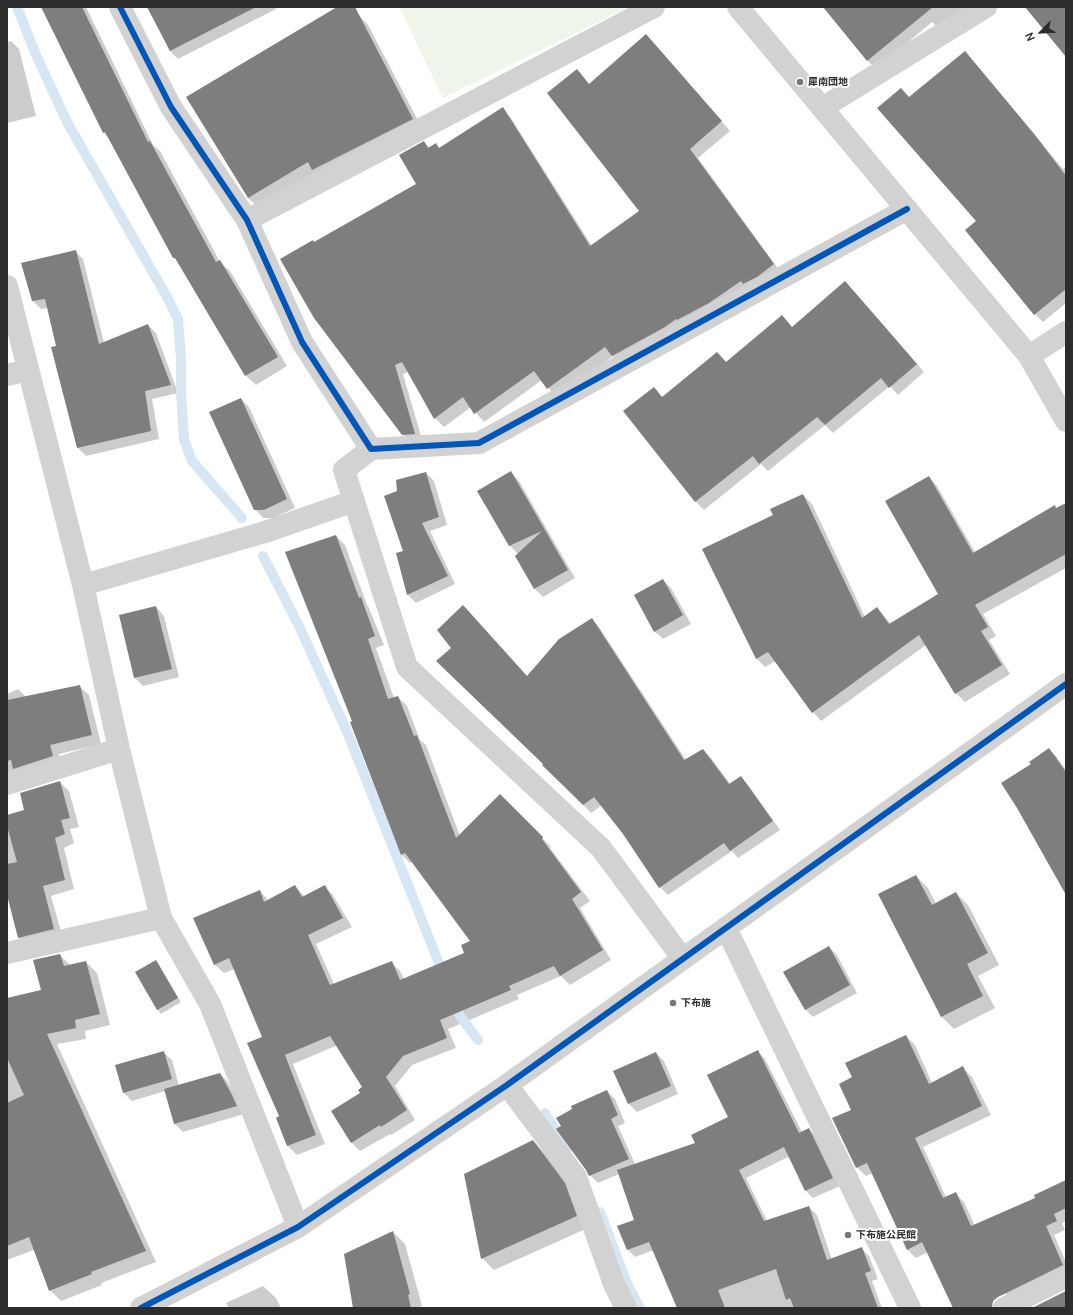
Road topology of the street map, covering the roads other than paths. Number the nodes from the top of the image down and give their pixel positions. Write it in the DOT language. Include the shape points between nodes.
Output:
graph roads {
  1 [pos="120,7"];
  2 [pos="654,7"];
  3 [pos="738,7"];
  4 [pos="986,7"];
  5 [pos="822,108"];
  6 [pos="907,209"];
  7 [pos="247,220"];
  8 [pos="7,286"];
  9 [pos="1066,332"];
  10 [pos="1029,356"];
  11 [pos="17,372"];
  12 [pos="1066,421"];
  13 [pos="371,449"];
  14 [pos="354,500"];
  15 [pos="83,585"];
  16 [pos="1066,684"];
  17 [pos="119,749"];
  18 [pos="7,784"];
  19 [pos="161,918"];
  20 [pos="726,928"];
  21 [pos="7,953"];
  22 [pos="683,959"];
  23 [pos="507,1084"];
  24 [pos="298,1227"];
  25 [pos="1066,1277"];
  26 [pos="141,1308"];
  27 [pos="626,1308"];
  28 [pos="910,1308"];
  29 [pos="1004,1308"];
  1 -- 7 [label="street" via="172,107"];
  2 -- 7 [label="street"];
  3 -- 5 [label="street"];
  4 -- 5 [label="street"];
  5 -- 6 [label="street"];
  6 -- 10 [label="street"];
  6 -- 13 [label="street" via="479,443"];
  7 -- 13 [label="street" via="302,342"];
  8 -- 11 [label="street"];
  9 -- 10 [label="street"];
  10 -- 12 [label="street"];
  11 -- 15 [label="street"];
  13 -- 14 [label="street" via="344,470"];
  14 -- 15 [label="street" via="265,532"];
  14 -- 22 [label="street" via="407,667 601,848"];
  15 -- 17 [label="street"];
  16 -- 20 [label="street"];
  17 -- 18 [label="street"];
  17 -- 19 [label="street"];
  19 -- 21 [label="street"];
  19 -- 24 [label="street" via="210,1004"];
  20 -- 22 [label="street"];
  20 -- 28 [label="street"];
  22 -- 23 [label="street"];
  23 -- 24 [label="street"];
  23 -- 27 [label="street" via="576,1178 614,1284"];
  24 -- 26 [label="street"];
  25 -- 29 [label="street"];
}
